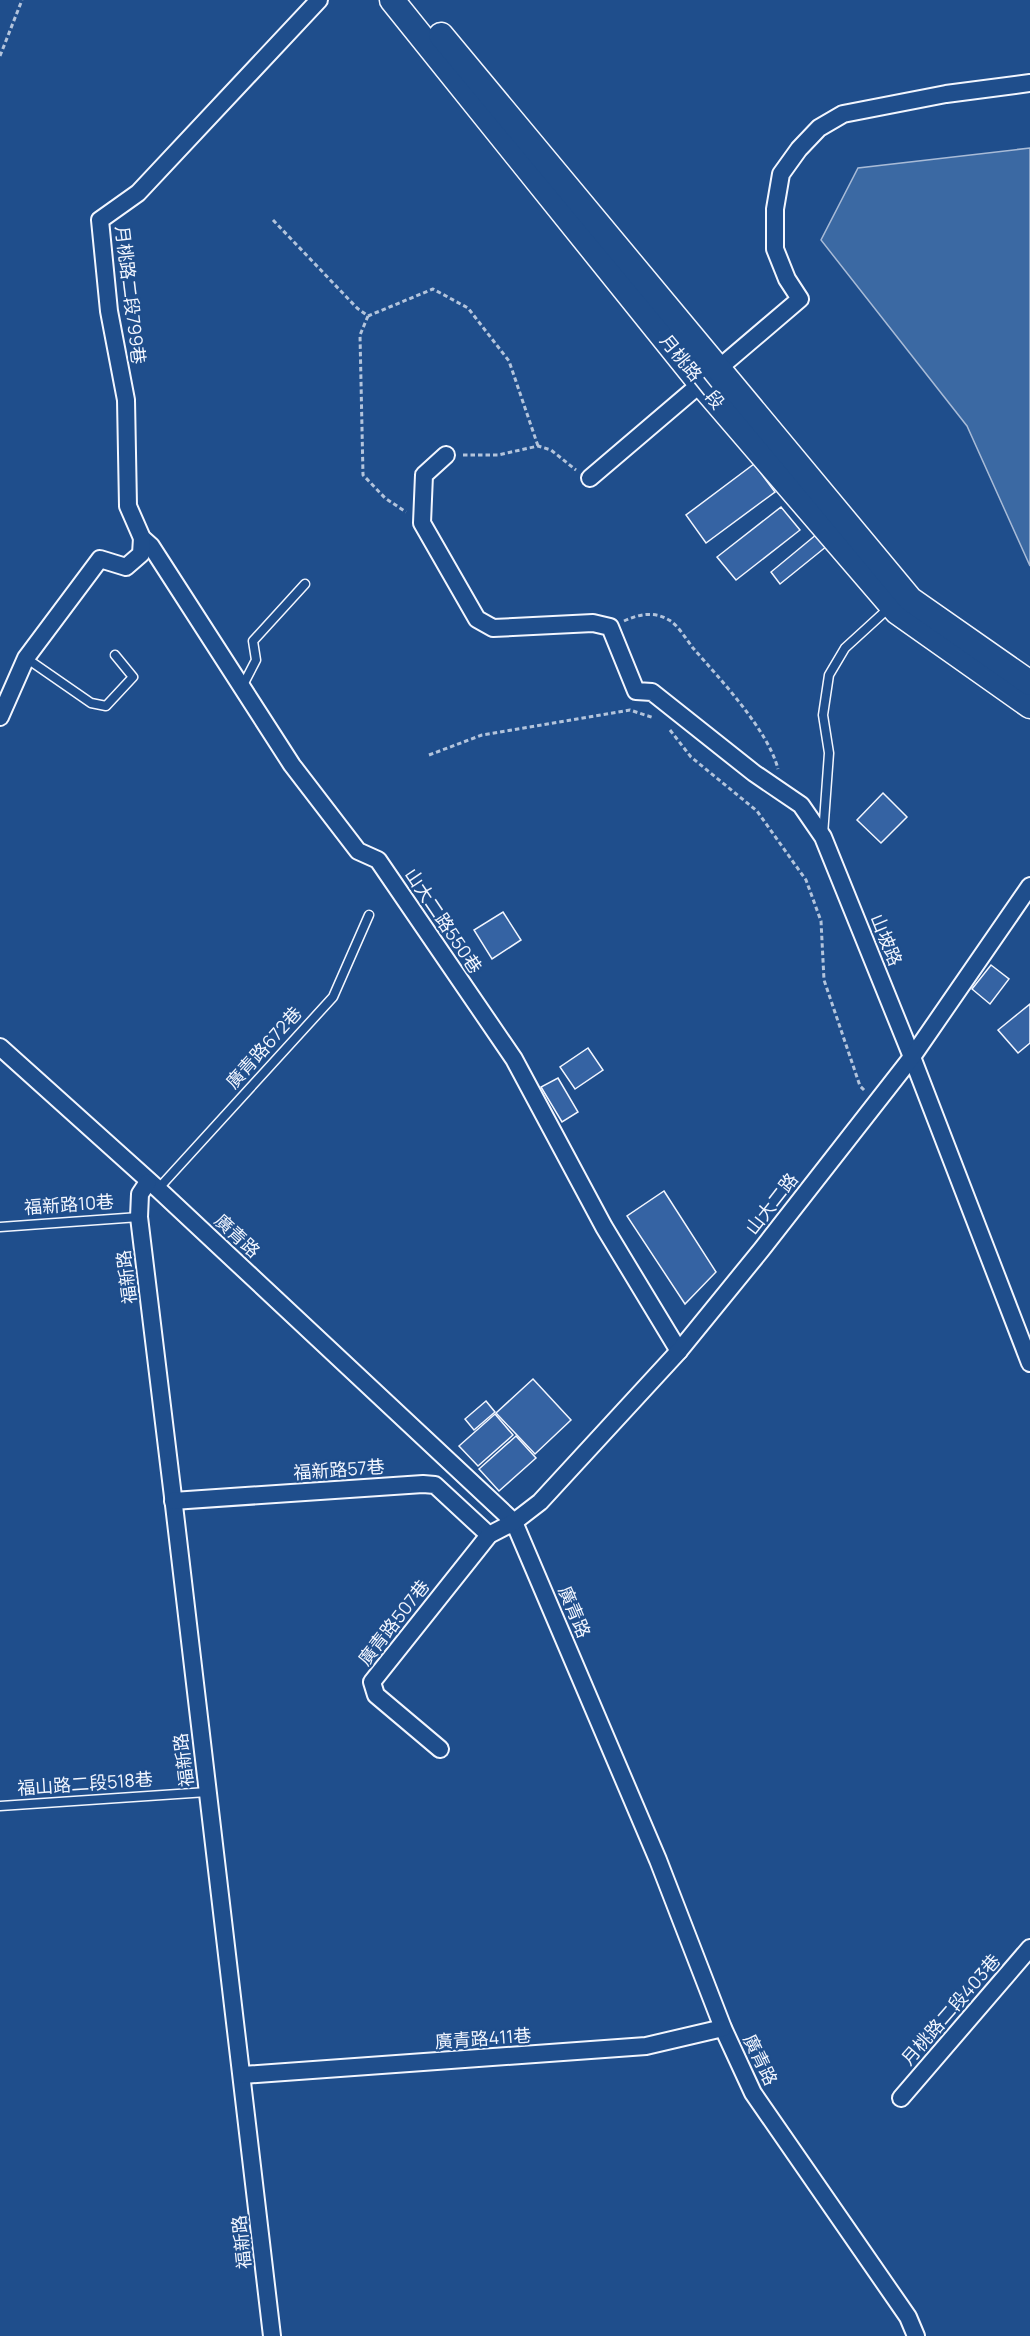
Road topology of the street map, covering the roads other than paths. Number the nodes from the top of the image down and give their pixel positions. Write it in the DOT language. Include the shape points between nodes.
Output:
graph roads {
  1 [pos="319,0"];
  2 [pos="392,0"];
  3 [pos="412,0"];
  4 [pos="1030,82"];
  5 [pos="708,375"];
  6 [pos="446,455"];
  7 [pos="590,478"];
  8 [pos="142,538"];
  9 [pos="305,584"];
  10 [pos="891,606"];
  11 [pos="115,655"];
  12 [pos="26,658"];
  13 [pos="1030,683"];
  14 [pos="241,687"];
  15 [pos="1030,706"];
  16 [pos="0,717"];
  17 [pos="823,837"];
  18 [pos="1030,886"];
  19 [pos="369,915"];
  20 [pos="0,1047"];
  21 [pos="912,1057"];
  22 [pos="153,1185"];
  23 [pos="140,1217"];
  24 [pos="0,1227"];
  25 [pos="679,1351"];
  26 [pos="1030,1364"];
  27 [pos="173,1500"];
  28 [pos="514,1522"];
  29 [pos="489,1535"];
  30 [pos="440,1749"];
  31 [pos="207,1792"];
  32 [pos="0,1806"];
  33 [pos="1030,1948"];
  34 [pos="723,2028"];
  35 [pos="243,2075"];
  36 [pos="901,2098"];
  37 [pos="272,2336"];
  38 [pos="916,2336"];
  1 -- 8 [label="street, 月桃路二段799巷" via="138,193 100,220 109,311 126,400 128,506"];
  2 -- 5 [label="street, 月桃路二段"];
  3 -- 5 [label="street, 月桃路二段"];
  4 -- 5 [label="street" via="843,114 819,129 781,174 775,209 775,249 800,299"];
  5 -- 7 [label="street"];
  5 -- 10 [label="street, 月桃路二段"];
  5 -- 13 [label="street, 月桃路二段" via="910,599"];
  6 -- 17 [label="street, 山坡路" via="424,475 422,523 477,619 493,628 601,625 636,691 652,692 801,805"];
  8 -- 12 [label="street" via="141,554 126,567 100,559"];
  8 -- 14 [label="street, 山大二路550巷" via="151,546"];
  9 -- 14 [label="lane" via="253,641 256,660"];
  10 -- 15 [label="street, 月桃路二段"];
  10 -- 17 [label="lane" via="845,648 829,675 823,715 829,753"];
  11 -- 12 [label="lane" via="133,676 105,706 91,703"];
  12 -- 16 [label="street"];
  14 -- 25 [label="street, 山大二路550巷" via="292,765 358,851 378,860 514,1059 604,1227"];
  17 -- 21 [label="street, 山坡路"];
  18 -- 21 [label="street, 山大二路"];
  19 -- 22 [label="lane, 廣青路672巷" via="333,997"];
  20 -- 22 [label="street, 廣青路"];
  21 -- 25 [label="street, 山大二路"];
  21 -- 26 [label="street, 山坡路"];
  22 -- 23 [label="street, 福新路" via="140,1194"];
  22 -- 28 [label="street, 廣青路"];
  23 -- 24 [label="lane, 福新路10巷"];
  23 -- 27 [label="street, 福新路"];
  25 -- 28 [label="street, 山大二路" via="540,1502"];
  27 -- 29 [label="street, 福新路57巷" via="435,1485"];
  27 -- 31 [label="street, 福新路"];
  28 -- 29 [label="street, 廣青路507巷"];
  28 -- 34 [label="street, 廣青路" via="658,1860"];
  29 -- 30 [label="street, 廣青路507巷" via="372,1682 376,1695"];
  31 -- 32 [label="lane, 福山路二段518巷"];
  31 -- 35 [label="street, 福新路"];
  33 -- 36 [label="street, 月桃路二段403巷"];
  34 -- 35 [label="street, 廣青路411巷" via="646,2046"];
  34 -- 38 [label="street, 廣青路" via="753,2093 908,2317"];
  35 -- 37 [label="street, 福新路"];
}
